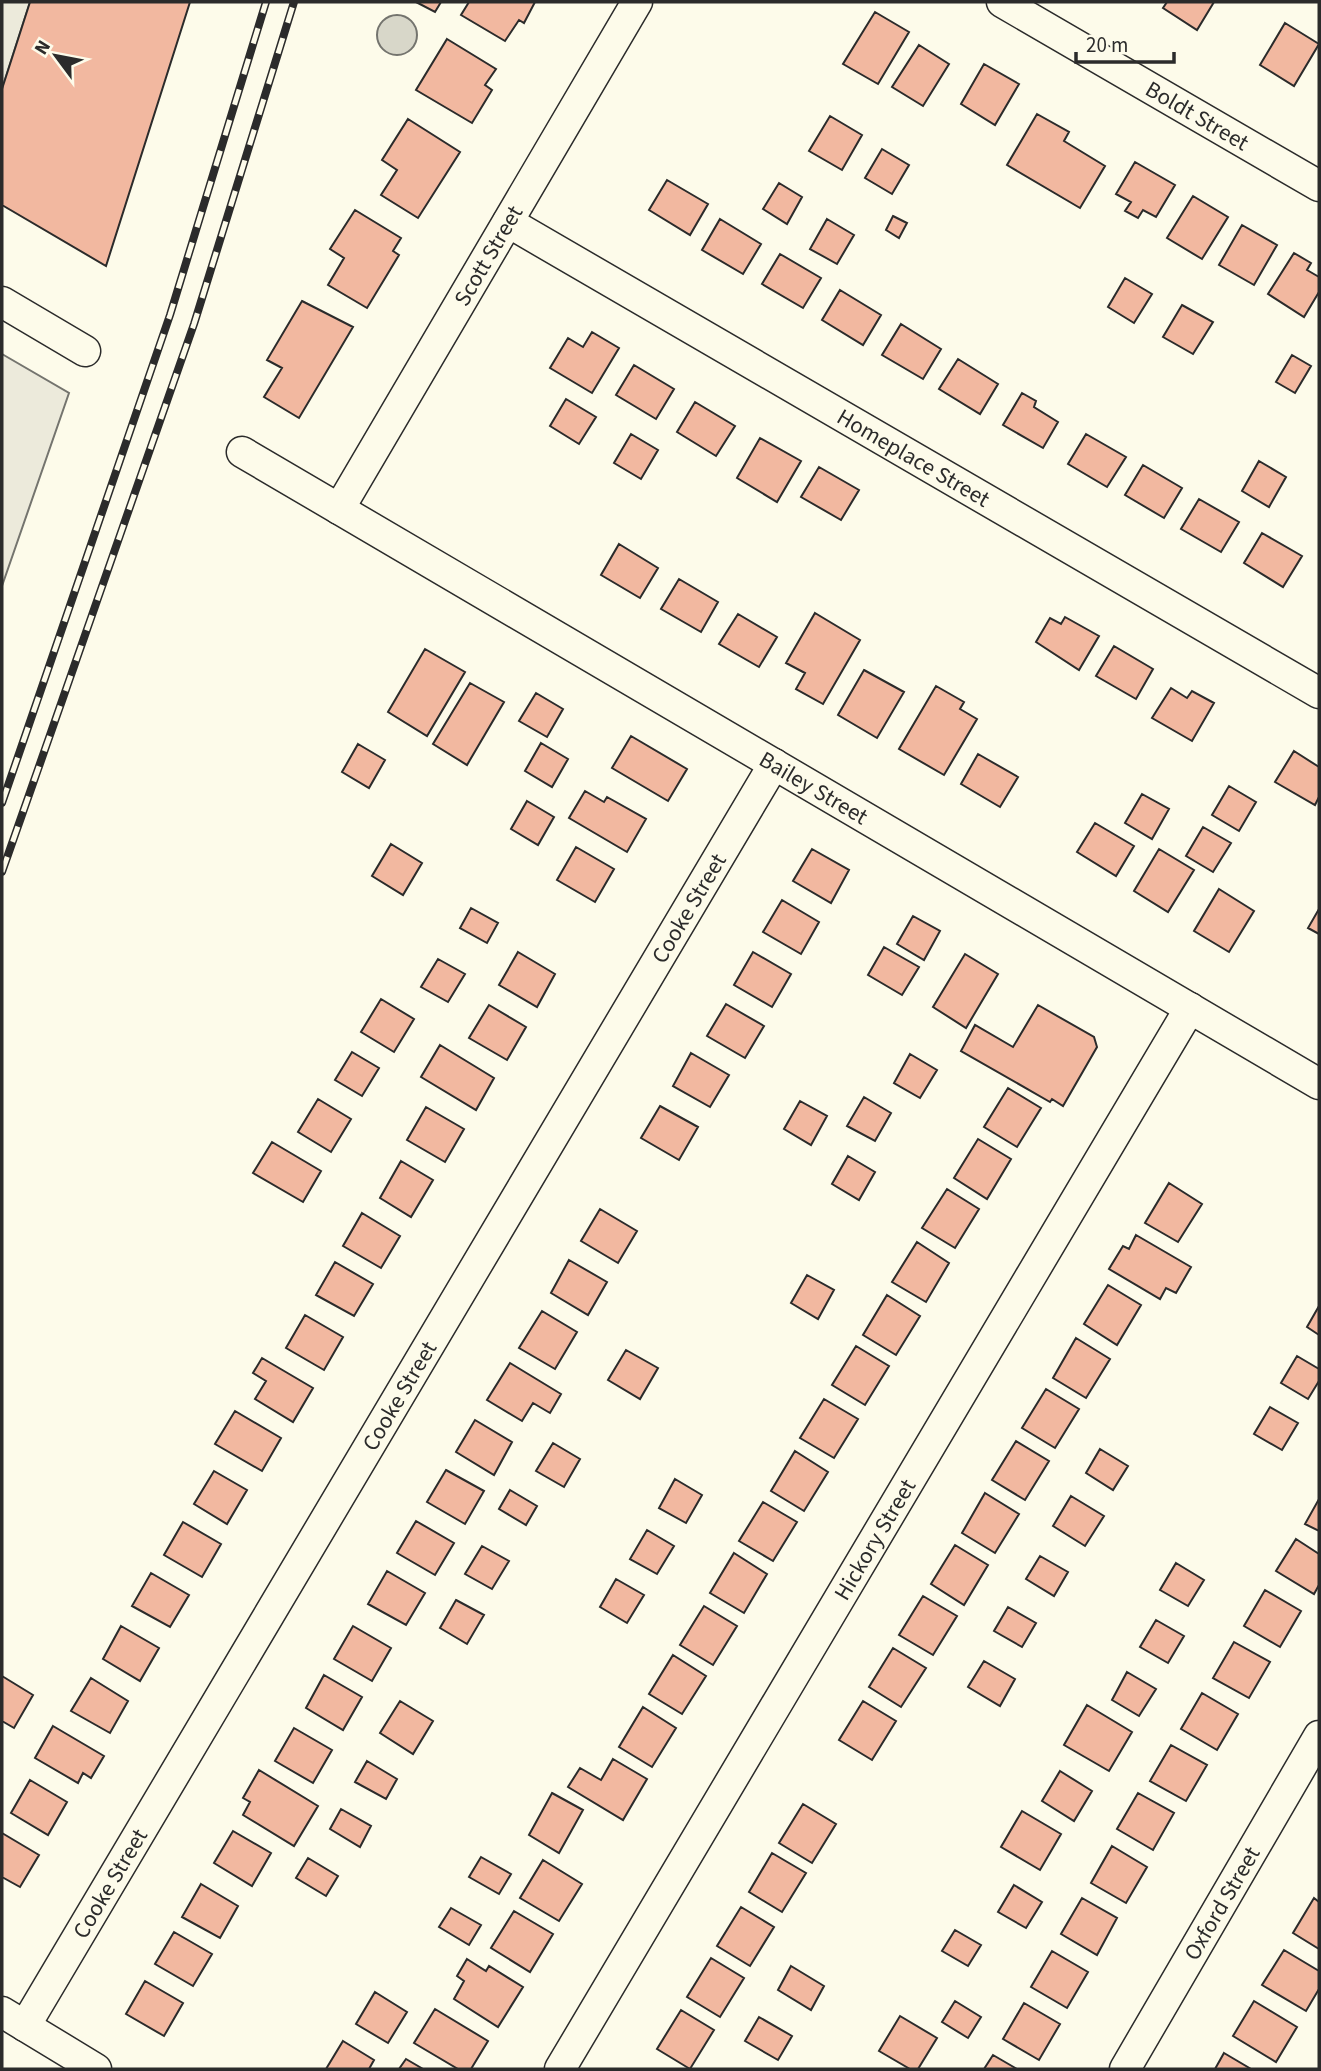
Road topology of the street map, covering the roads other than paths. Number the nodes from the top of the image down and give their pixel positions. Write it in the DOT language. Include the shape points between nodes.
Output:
graph roads {
  1 [pos="637,2"];
  2 [pos="1002,2"];
  3 [pos="1319,187"];
  4 [pos="508,222"];
  5 [pos="2,302"];
  6 [pos="85,351"];
  7 [pos="242,452"];
  8 [pos="339,509"];
  9 [pos="1319,692"];
  10 [pos="774,764"];
  11 [pos="1190,1008"];
  12 [pos="1319,1084"];
  13 [pos="1319,1736"];
  14 [pos="14,2020"];
  15 [pos="96,2069"];
  16 [pos="560,2069"];
  17 [pos="1125,2069"];
  1 -- 4 [label="street, Scott Street"];
  2 -- 3 [label="street, Boldt Street"];
  4 -- 8 [label="street, Scott Street"];
  4 -- 9 [label="street, Homeplace Street"];
  5 -- 6 [label="street"];
  7 -- 8 [label="street, Bailey Street"];
  8 -- 10 [label="street, Bailey Street"];
  10 -- 11 [label="street, Bailey Street"];
  10 -- 14 [label="street, Cooke Street"];
  11 -- 12 [label="street, Bailey Street"];
  11 -- 16 [label="street, Hickory Street"];
  13 -- 17 [label="street, Oxford Street"];
  14 -- 15 [label="street"];
}
